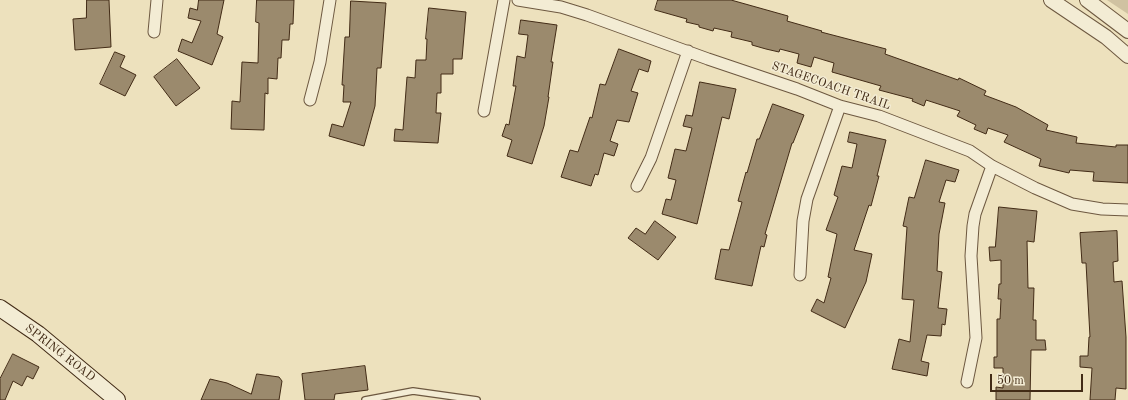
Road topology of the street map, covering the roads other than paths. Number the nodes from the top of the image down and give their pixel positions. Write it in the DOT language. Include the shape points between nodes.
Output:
graph roads {
  1 [pos="157,0"];
  2 [pos="330,0"];
  3 [pos="504,0"];
  4 [pos="518,0"];
  5 [pos="1051,0"];
  6 [pos="1087,0"];
  7 [pos="1128,31"];
  8 [pos="154,32"];
  9 [pos="688,51"];
  10 [pos="1128,56"];
  11 [pos="310,100"];
  12 [pos="840,106"];
  13 [pos="484,111"];
  14 [pos="992,166"];
  15 [pos="637,186"];
  16 [pos="1128,210"];
  17 [pos="800,274"];
  18 [pos="0,308"];
  19 [pos="0,318"];
  20 [pos="967,382"];
  21 [pos="103,400"];
  22 [pos="117,400"];
  23 [pos="365,400"];
  24 [pos="476,400"];
  1 -- 8 [label="street"];
  2 -- 11 [label="street"];
  3 -- 13 [label="street"];
  4 -- 9 [label="street, STAGECOACH TRAIL" via="561,7"];
  5 -- 10 [label="street" via="1100,33"];
  6 -- 7 [label="street"];
  9 -- 12 [label="street, STAGECOACH TRAIL" via="797,88"];
  9 -- 15 [label="street" via="651,158"];
  12 -- 14 [label="street, STAGECOACH TRAIL" via="880,116 970,152"];
  12 -- 17 [label="street" via="807,198"];
  14 -- 16 [label="street, STAGECOACH TRAIL" via="1072,204 1102,210"];
  14 -- 20 [label="street" via="972,226 971,256 976,338"];
  18 -- 22 [label="main road, SPRING ROAD" via="38,334"];
  19 -- 21 [label="main road, SPRING ROAD" via="60,363"];
  23 -- 24 [label="lane" via="413,391"];
}
